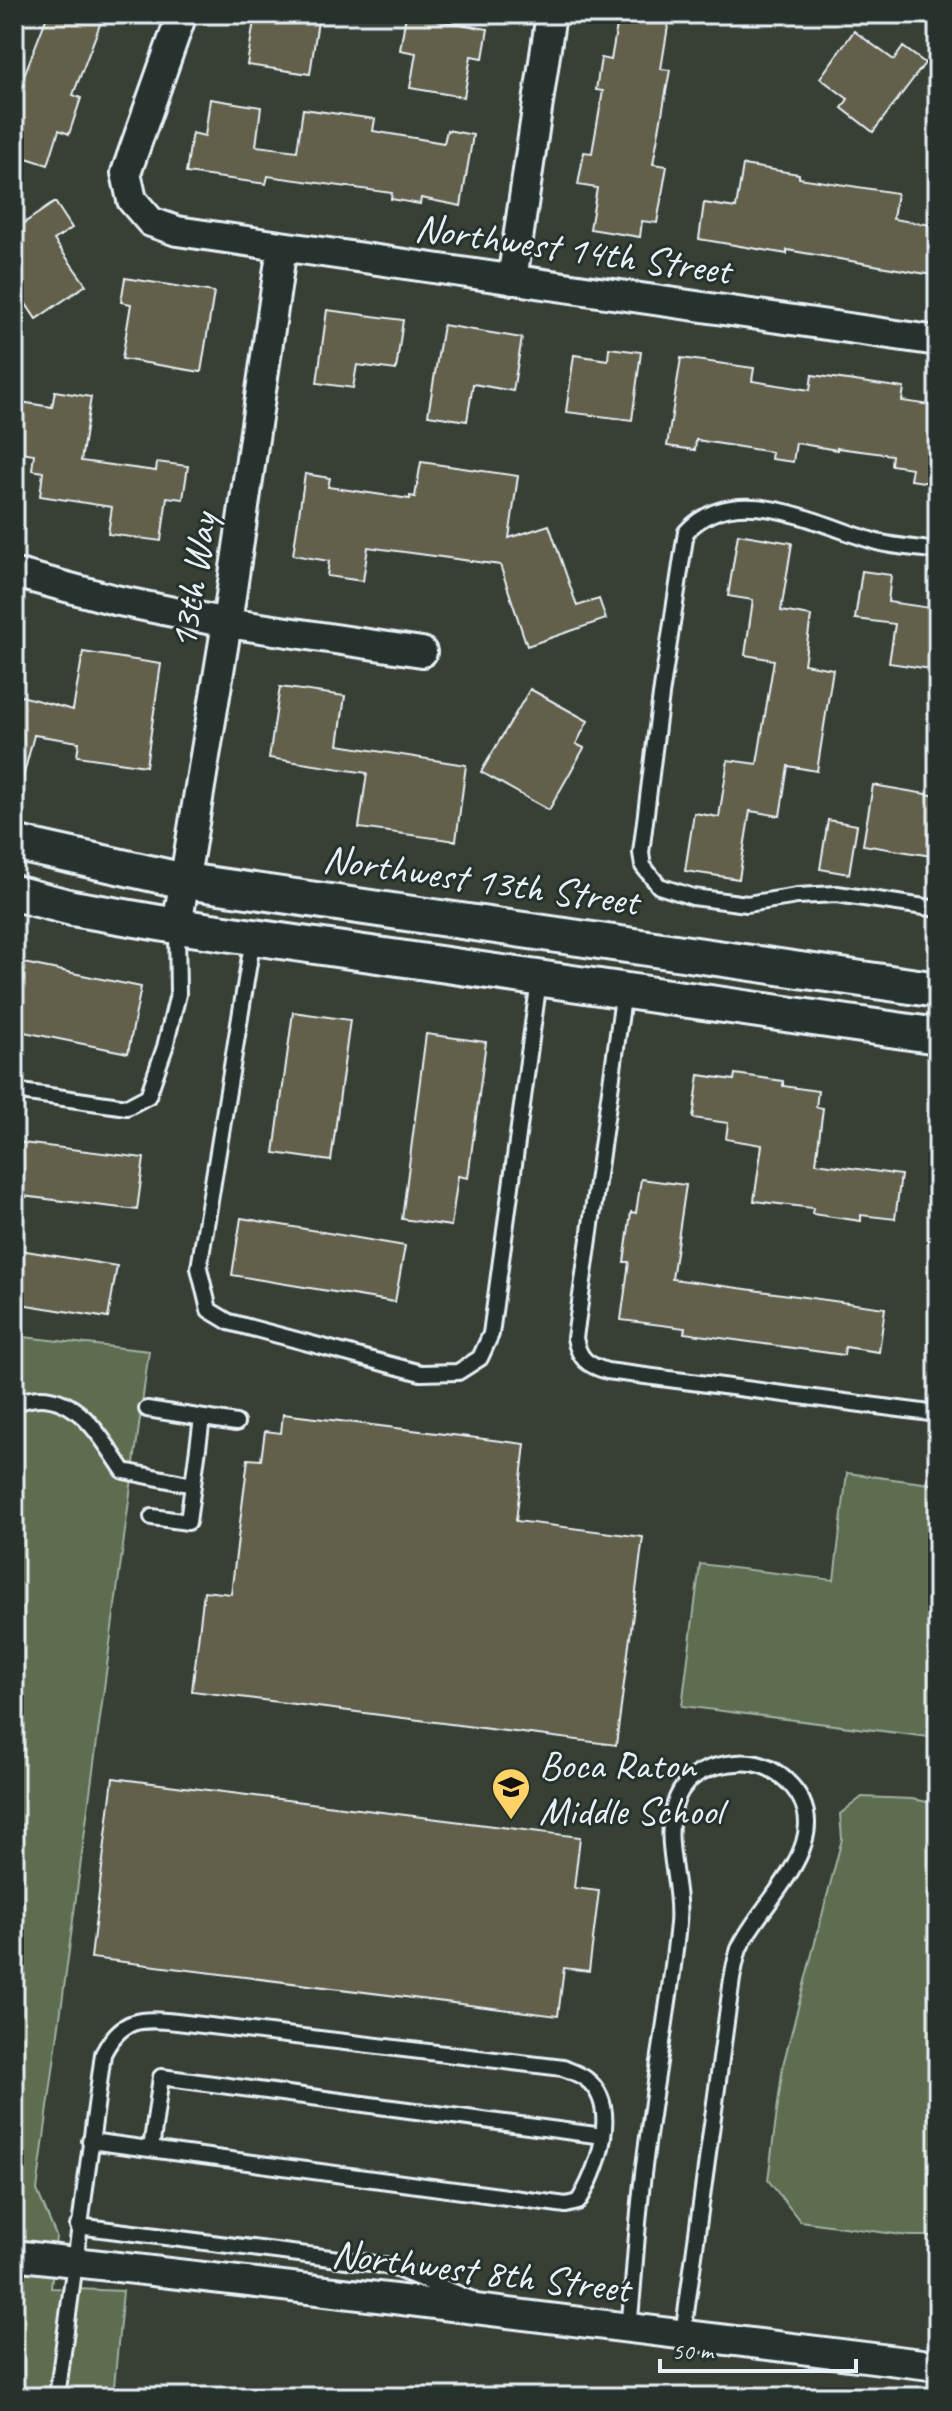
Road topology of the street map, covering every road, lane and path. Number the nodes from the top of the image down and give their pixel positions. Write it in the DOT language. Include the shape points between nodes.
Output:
graph roads {
  1 [pos="182,14"];
  2 [pos="551,14"];
  3 [pos="282,247"];
  4 [pos="512,280"];
  5 [pos="938,341"];
  6 [pos="938,551"];
  7 [pos="22,575"];
  8 [pos="227,623"];
  9 [pos="422,652"];
  10 [pos="14,843"];
  11 [pos="185,881"];
  12 [pos="14,893"];
  13 [pos="938,909"];
  14 [pos="177,926"];
  15 [pos="253,937"];
  16 [pos="539,980"];
  17 [pos="624,990"];
  18 [pos="938,990"];
  19 [pos="938,1036"];
  20 [pos="14,1091"];
  21 [pos="14,1403"];
  22 [pos="147,1409"];
  23 [pos="938,1414"];
  24 [pos="202,1418"];
  25 [pos="236,1423"];
  26 [pos="193,1485"];
  27 [pos="152,1517"];
  28 [pos="603,2136"];
  29 [pos="90,2141"];
  30 [pos="151,2149"];
  31 [pos="78,2226"];
  32 [pos="14,2255"];
  33 [pos="73,2261"];
  34 [pos="505,2313"];
  35 [pos="629,2328"];
  36 [pos="683,2335"];
  37 [pos="938,2366"];
  38 [pos="57,2397"];
  1 -- 3 [label="street, Northwest 14th Street" via="126,173 132,200 151,222 177,231"];
  2 -- 4 [label="street"];
  3 -- 4 [label="street, Northwest 14th Street"];
  3 -- 8 [label="street, 13th Way"];
  4 -- 5 [label="street, Northwest 14th Street"];
  6 -- 13 [label="lane" via="879,542 809,518 750,506 718,510 694,523 686,532 641,853 643,866 659,886 693,897 747,904 837,894"];
  7 -- 8 [label="street"];
  8 -- 9 [label="street"];
  8 -- 11 [label="street, 13th Way"];
  10 -- 11 [label="street, Northwest 13th Street"];
  11 -- 14 [label="street, 13th Way"];
  11 -- 18 [label="street, Northwest 13th Street"];
  12 -- 14 [label="street"];
  14 -- 15 [label="street"];
  14 -- 20 [label="lane" via="178,994 148,1096 127,1107"];
  15 -- 16 [label="street"];
  15 -- 16 [label="lane" via="199,1268 209,1310 229,1322 421,1373 458,1372 480,1358 491,1334"];
  16 -- 17 [label="street"];
  17 -- 19 [label="street"];
  17 -- 23 [label="lane" via="575,1338 578,1354 589,1366 607,1371"];
  21 -- 26 [label="lane" via="40,1398 66,1404 93,1427 124,1471"];
  22 -- 24 [label="lane"];
  24 -- 25 [label="lane"];
  24 -- 26 [label="lane"];
  26 -- 27 [label="lane" via="188,1522"];
  28 -- 29 [label="lane" via="601,2099 587,2079 563,2068 147,2019 125,2025 103,2054"];
  28 -- 30 [label="lane" via="587,2189 578,2202 566,2205"];
  28 -- 30 [label="lane" via="161,2077"];
  29 -- 30 [label="lane"];
  29 -- 31 [label="lane"];
  31 -- 33 [label="lane"];
  31 -- 34 [label="lane" via="370,2263"];
  32 -- 33 [label="street, Northwest 8th Street"];
  33 -- 34 [label="street, Northwest 8th Street"];
  33 -- 38 [label="lane"];
  34 -- 35 [label="street, Northwest 8th Street"];
  35 -- 36 [label="street, Northwest 8th Street"];
  35 -- 36 [label="lane" via="644,2163 678,1920 669,1833 672,1812 690,1777 712,1767 760,1763 797,1790 806,1828 804,1845 739,1950"];
  36 -- 37 [label="street, Northwest 8th Street"];
}
